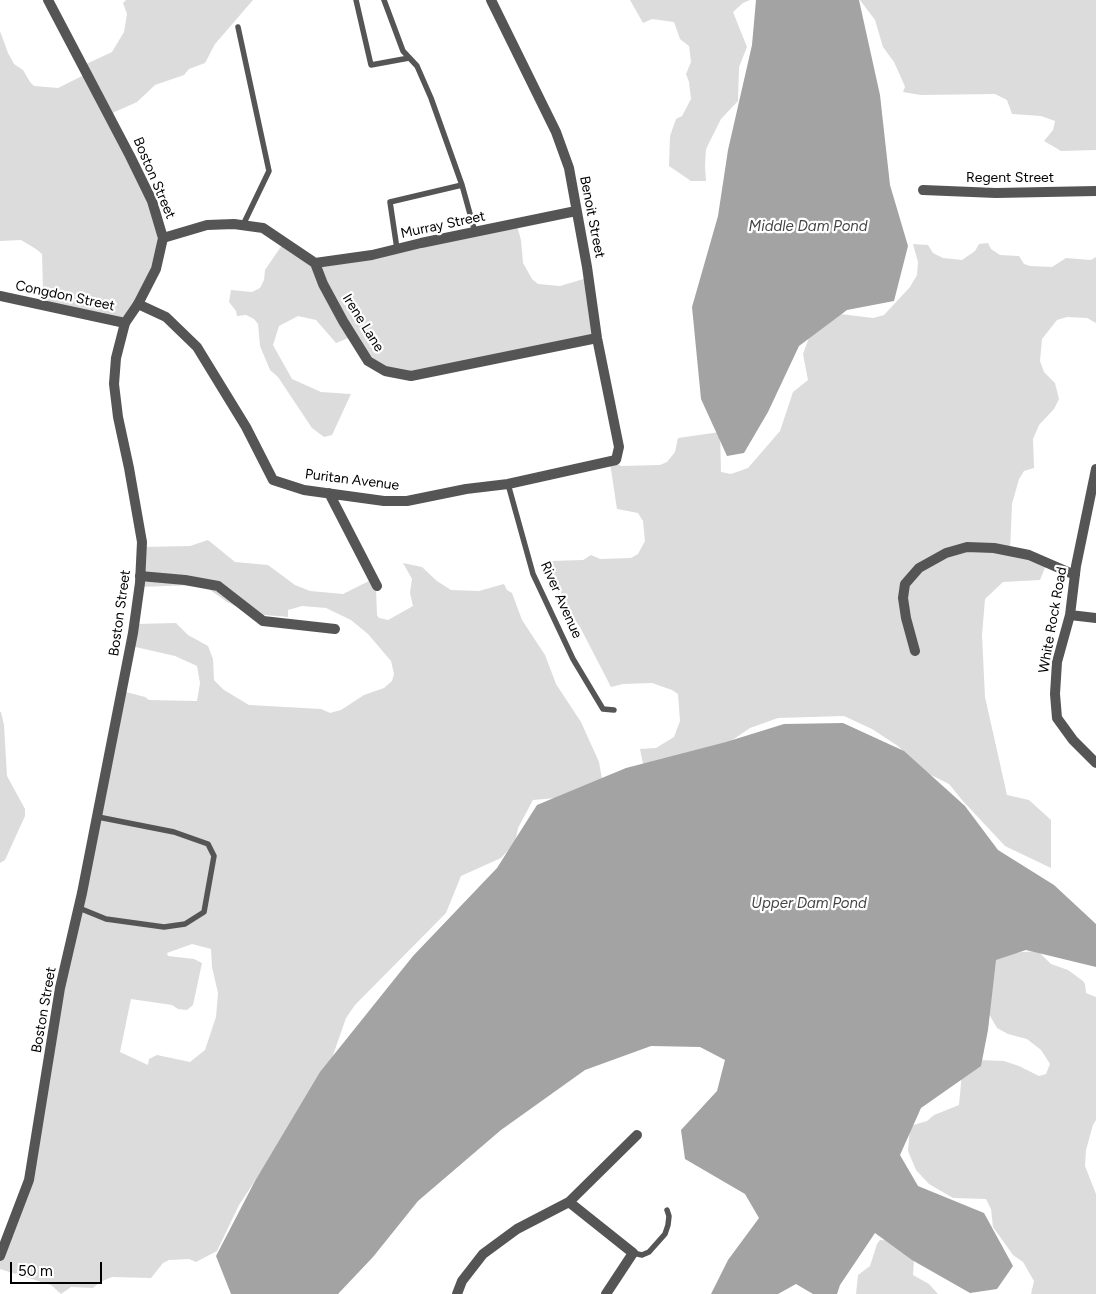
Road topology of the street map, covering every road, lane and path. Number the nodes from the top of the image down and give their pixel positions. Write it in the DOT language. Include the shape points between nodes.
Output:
graph roads {
  1 [pos="48,0"];
  2 [pos="356,0"];
  3 [pos="384,0"];
  4 [pos="491,0"];
  5 [pos="238,28"];
  6 [pos="409,58"];
  7 [pos="462,185"];
  8 [pos="923,190"];
  9 [pos="1096,191"];
  10 [pos="576,211"];
  11 [pos="243,225"];
  12 [pos="475,232"];
  13 [pos="163,238"];
  14 [pos="397,249"];
  15 [pos="315,263"];
  16 [pos="0,296"];
  17 [pos="138,304"];
  18 [pos="125,323"];
  19 [pos="597,338"];
  20 [pos="618,454"];
  21 [pos="1096,469"];
  22 [pos="508,484"];
  23 [pos="329,493"];
  24 [pos="1075,575"];
  25 [pos="140,576"];
  26 [pos="377,586"];
  27 [pos="1070,615"];
  28 [pos="1096,618"];
  29 [pos="335,629"];
  30 [pos="915,651"];
  31 [pos="614,710"];
  32 [pos="1096,763"];
  33 [pos="98,817"];
  34 [pos="79,908"];
  35 [pos="637,1135"];
  36 [pos="569,1202"];
  37 [pos="667,1210"];
  38 [pos="633,1253"];
  39 [pos="0,1256"];
  40 [pos="457,1294"];
  41 [pos="606,1294"];
  1 -- 13 [label="street, Boston Street" via="152,201"];
  2 -- 6 [label="lane" via="371,65"];
  3 -- 6 [label="lane" via="403,51"];
  4 -- 10 [label="street, Benoit Street" via="556,132 569,168"];
  5 -- 11 [label="lane" via="269,171"];
  6 -- 7 [label="lane" via="417,66"];
  7 -- 12 [label="lane"];
  7 -- 14 [label="lane" via="390,202"];
  8 -- 9 [label="street, Regent Street" via="996,193"];
  10 -- 12 [label="street, Murray Street"];
  10 -- 19 [label="street, Benoit Street"];
  11 -- 13 [label="street" via="207,225"];
  11 -- 15 [label="street" via="263,228"];
  12 -- 14 [label="street, Murray Street"];
  13 -- 17 [label="street, Boston Street" via="156,269"];
  14 -- 15 [label="street, Murray Street"];
  15 -- 19 [label="street, Irene Lane" via="343,322 368,360 385,371 411,376"];
  16 -- 18 [label="street, Congdon Street"];
  17 -- 18 [label="street, Boston Street"];
  17 -- 23 [label="street, Puritan Avenue" via="166,317 197,347 246,427 273,480 304,490"];
  18 -- 25 [label="street, Boston Street" via="116,358 114,384 142,542"];
  19 -- 20 [label="street, Benoit Street"];
  20 -- 22 [label="street, Puritan Avenue" via="616,460"];
  21 -- 24 [label="street, White Rock Road"];
  22 -- 23 [label="street, Puritan Avenue" via="406,501"];
  22 -- 31 [label="lane, River Avenue" via="533,574 573,659 603,709"];
  23 -- 26 [label="street"];
  24 -- 27 [label="street, White Rock Road"];
  24 -- 30 [label="street" via="1029,556 994,548 967,547 946,553 919,568 905,584 906,618"];
  25 -- 29 [label="street" via="218,586 263,621"];
  25 -- 33 [label="street, Boston Street" via="133,633"];
  27 -- 28 [label="street"];
  27 -- 32 [label="street, White Rock Road" via="1057,662 1057,718 1072,740"];
  33 -- 34 [label="street, Boston Street"];
  33 -- 34 [label="lane" via="174,832 208,844 214,856 204,912 185,924 164,927 106,919"];
  34 -- 39 [label="street, Boston Street" via="60,988 30,1180"];
  35 -- 36 [label="street"];
  36 -- 38 [label="street"];
  36 -- 40 [label="street" via="517,1229 483,1254 462,1281"];
  37 -- 38 [label="lane" via="665,1234 649,1252 642,1255"];
  38 -- 41 [label="street"];
}
